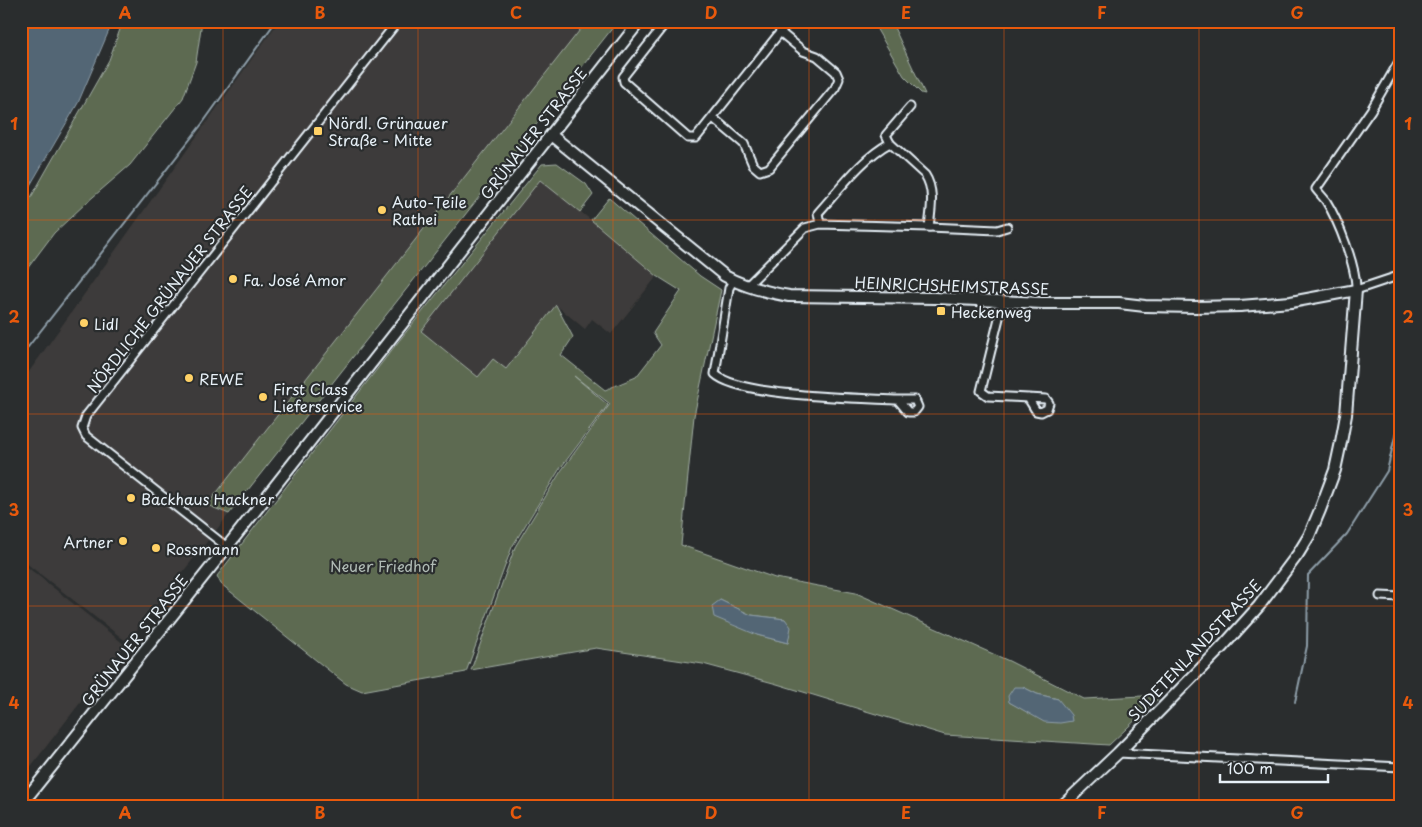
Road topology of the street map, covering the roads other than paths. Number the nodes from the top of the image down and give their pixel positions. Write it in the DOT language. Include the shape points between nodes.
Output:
graph roads {
  1 [pos="398,21"];
  2 [pos="640,21"];
  3 [pos="666,21"];
  4 [pos="789,21"];
  5 [pos="780,32"];
  6 [pos="1401,58"];
  7 [pos="910,107"];
  8 [pos="713,118"];
  9 [pos="551,135"];
  10 [pos="890,143"];
  11 [pos="820,224"];
  12 [pos="929,227"];
  13 [pos="1007,227"];
  14 [pos="1401,275"];
  15 [pos="733,281"];
  16 [pos="747,286"];
  17 [pos="1356,290"];
  18 [pos="1003,302"];
  19 [pos="1028,398"];
  20 [pos="898,400"];
  21 [pos="227,547"];
  22 [pos="1380,596"];
  23 [pos="1401,597"];
  24 [pos="1118,753"];
  25 [pos="1401,767"];
  26 [pos="21,805"];
  27 [pos="1062,806"];
  1 -- 21 [label="street, NÖRDLICHE GRÜNAUER STRASSE" via="86,416 82,428 86,436"];
  2 -- 9 [label="street, GRÜNAUER STRASSE"];
  3 -- 8 [label="street" via="623,77 624,82 688,138 696,138"];
  4 -- 5 [label="street"];
  5 -- 8 [label="street"];
  5 -- 8 [label="street" via="836,72 840,79 835,88 769,168 760,171 753,165 744,144"];
  6 -- 17 [label="street" via="1371,110 1316,188 1326,201 1349,254"];
  7 -- 10 [label="street" via="886,135"];
  9 -- 15 [label="street, HEINRICHSHEIMSTRASSE"];
  9 -- 21 [label="street, GRÜNAUER STRASSE"];
  10 -- 11 [label="street" via="860,168 818,213"];
  10 -- 12 [label="street" via="929,181"];
  11 -- 12 [label="street"];
  11 -- 16 [label="street" via="805,228"];
  12 -- 13 [label="street" via="997,230"];
  14 -- 17 [label="street, HEINRICHSHEIMSTRASSE"];
  15 -- 16 [label="street, HEINRICHSHEIMSTRASSE"];
  15 -- 20 [label="street" via="729,288 715,374 719,378 745,387 786,393"];
  16 -- 18 [label="street, HEINRICHSHEIMSTRASSE" via="788,296"];
  17 -- 18 [label="street, HEINRICHSHEIMSTRASSE" via="1291,302 1240,306"];
  17 -- 24 [label="street, SUDETENLANDSTRASSE" via="1341,442 1335,470 1309,536 1259,606"];
  18 -- 19 [label="street" via="981,391 988,396"];
  21 -- 26 [label="street, GRÜNAUER STRASSE"];
  22 -- 23 [label="street"];
  24 -- 25 [label="street"];
  24 -- 27 [label="street, SUDETENLANDSTRASSE"];
}
